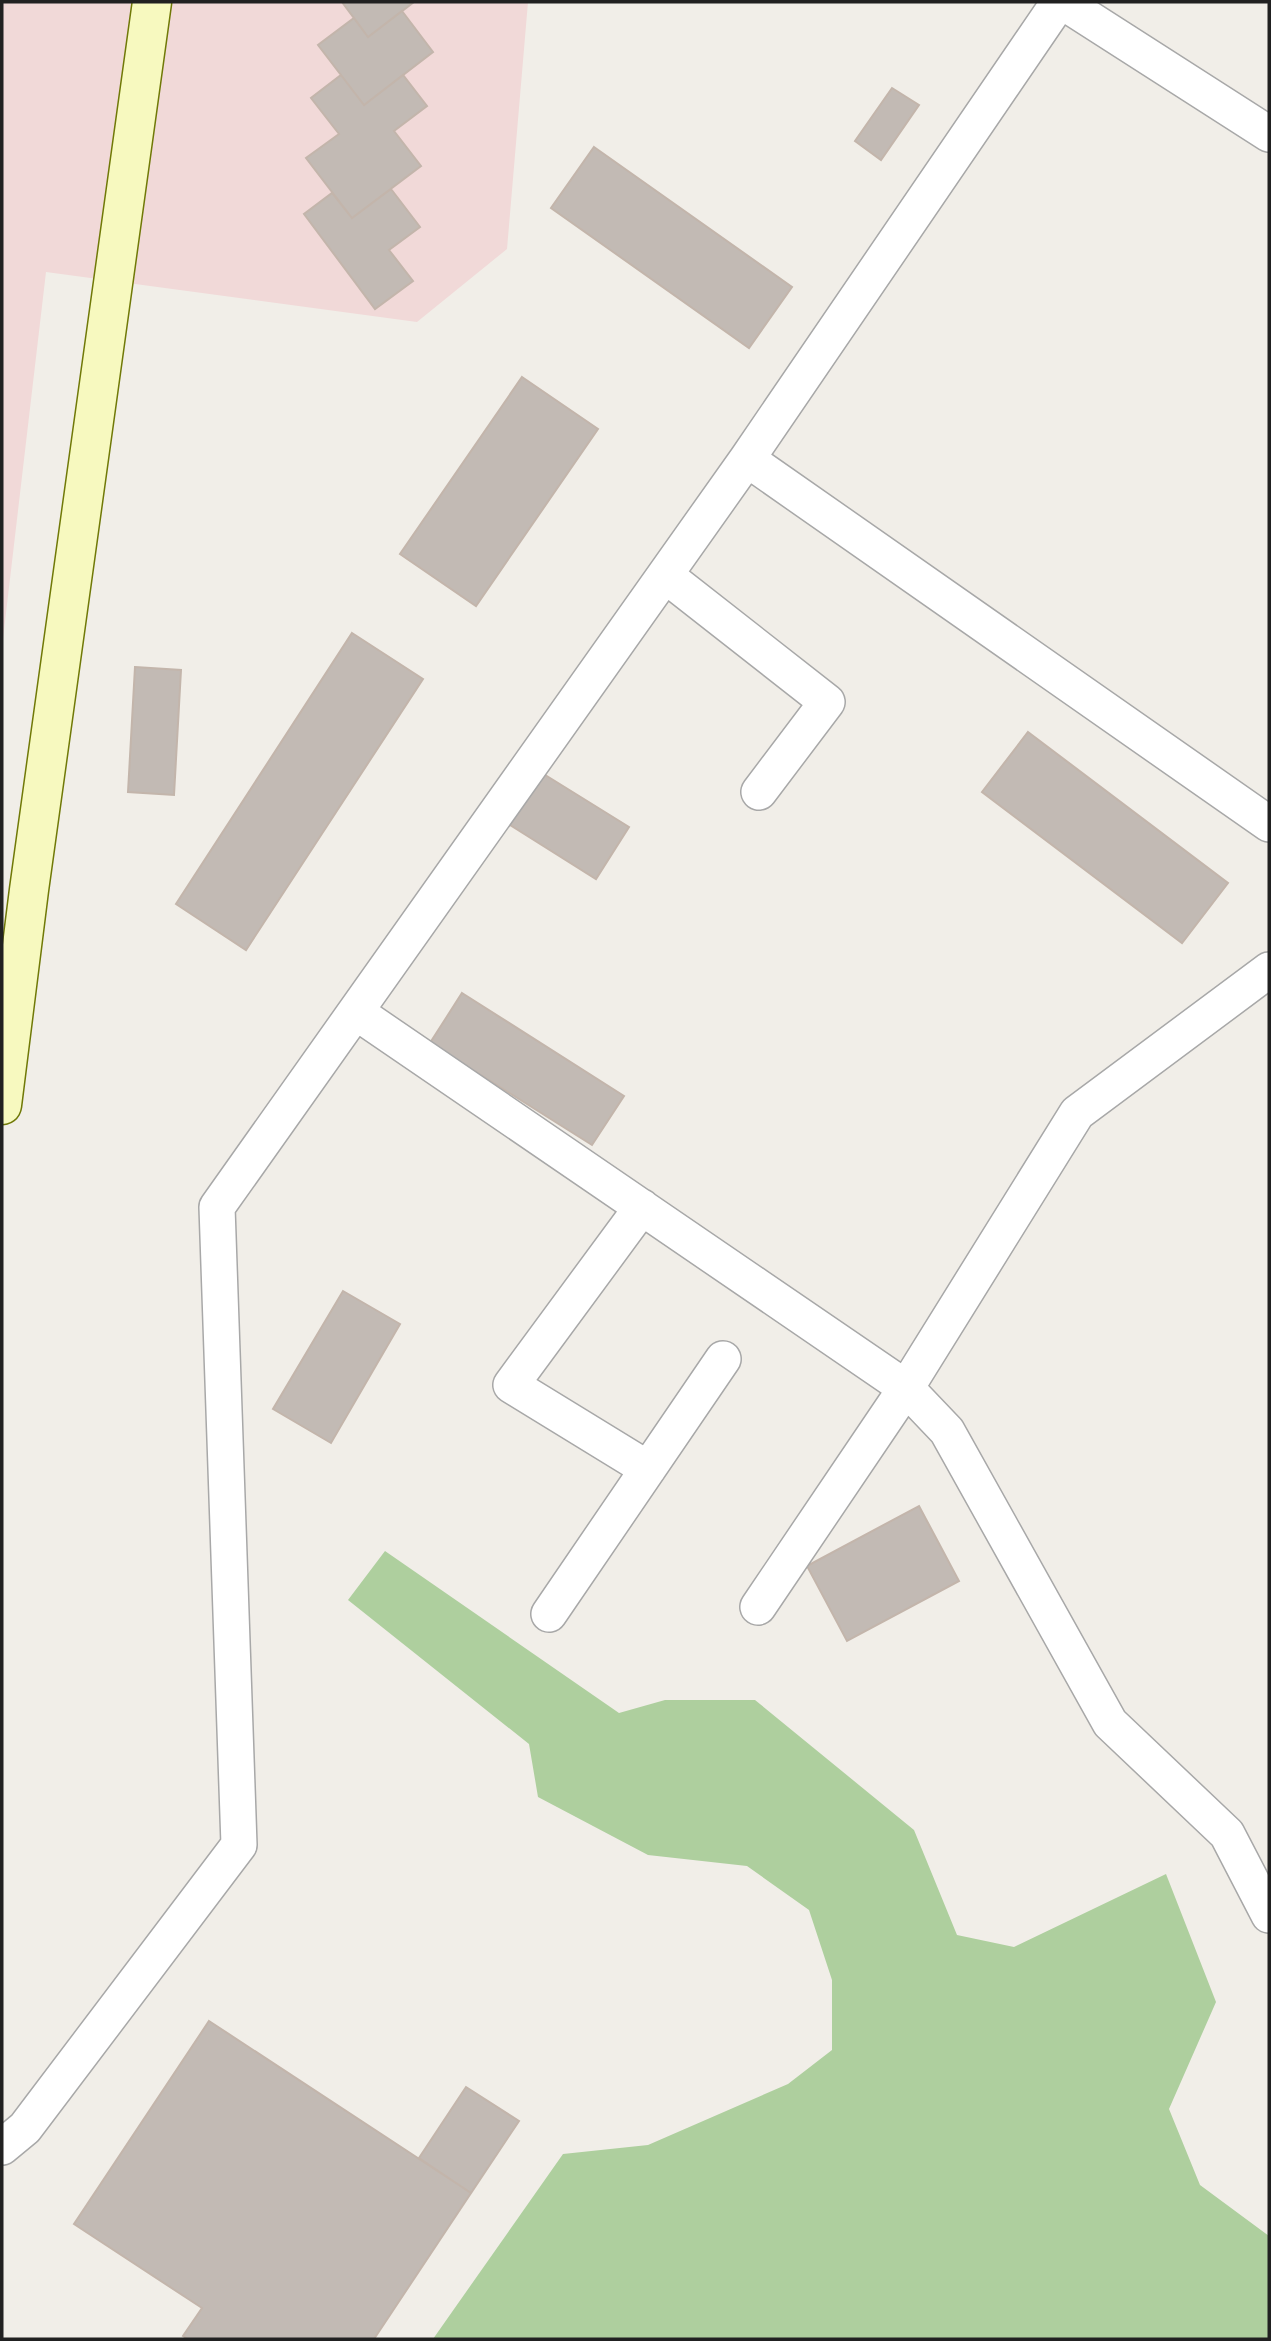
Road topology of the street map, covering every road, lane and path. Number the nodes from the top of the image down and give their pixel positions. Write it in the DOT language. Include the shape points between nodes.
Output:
graph roads {
  1 [pos="152,2"];
  2 [pos="1061,2"];
  3 [pos="1269,134"];
  4 [pos="747,459"];
  5 [pos="665,575"];
  6 [pos="759,792"];
  7 [pos="1269,824"];
  8 [pos="15,888"];
  9 [pos="1269,970"];
  10 [pos="356,1012"];
  11 [pos="2,1105"];
  12 [pos="642,1207"];
  13 [pos="723,1359"];
  14 [pos="906,1388"];
  15 [pos="648,1469"];
  16 [pos="758,1607"];
  17 [pos="549,1614"];
  18 [pos="1269,1915"];
  19 [pos="2,2147"];
  1 -- 8 [label="street"];
  2 -- 3 [label="street"];
  2 -- 4 [label="street"];
  4 -- 5 [label="street"];
  4 -- 7 [label="street"];
  5 -- 6 [label="street" via="827,702"];
  5 -- 10 [label="street"];
  8 -- 11 [label="street"];
  9 -- 14 [label="street" via="1077,1113"];
  10 -- 12 [label="street"];
  10 -- 19 [label="street" via="217,1207 239,1845 25,2128"];
  12 -- 14 [label="street"];
  12 -- 15 [label="street" via="511,1385"];
  13 -- 15 [label="street"];
  14 -- 16 [label="street"];
  14 -- 18 [label="street" via="947,1431 1110,1723 1227,1833"];
  15 -- 17 [label="street"];
}
